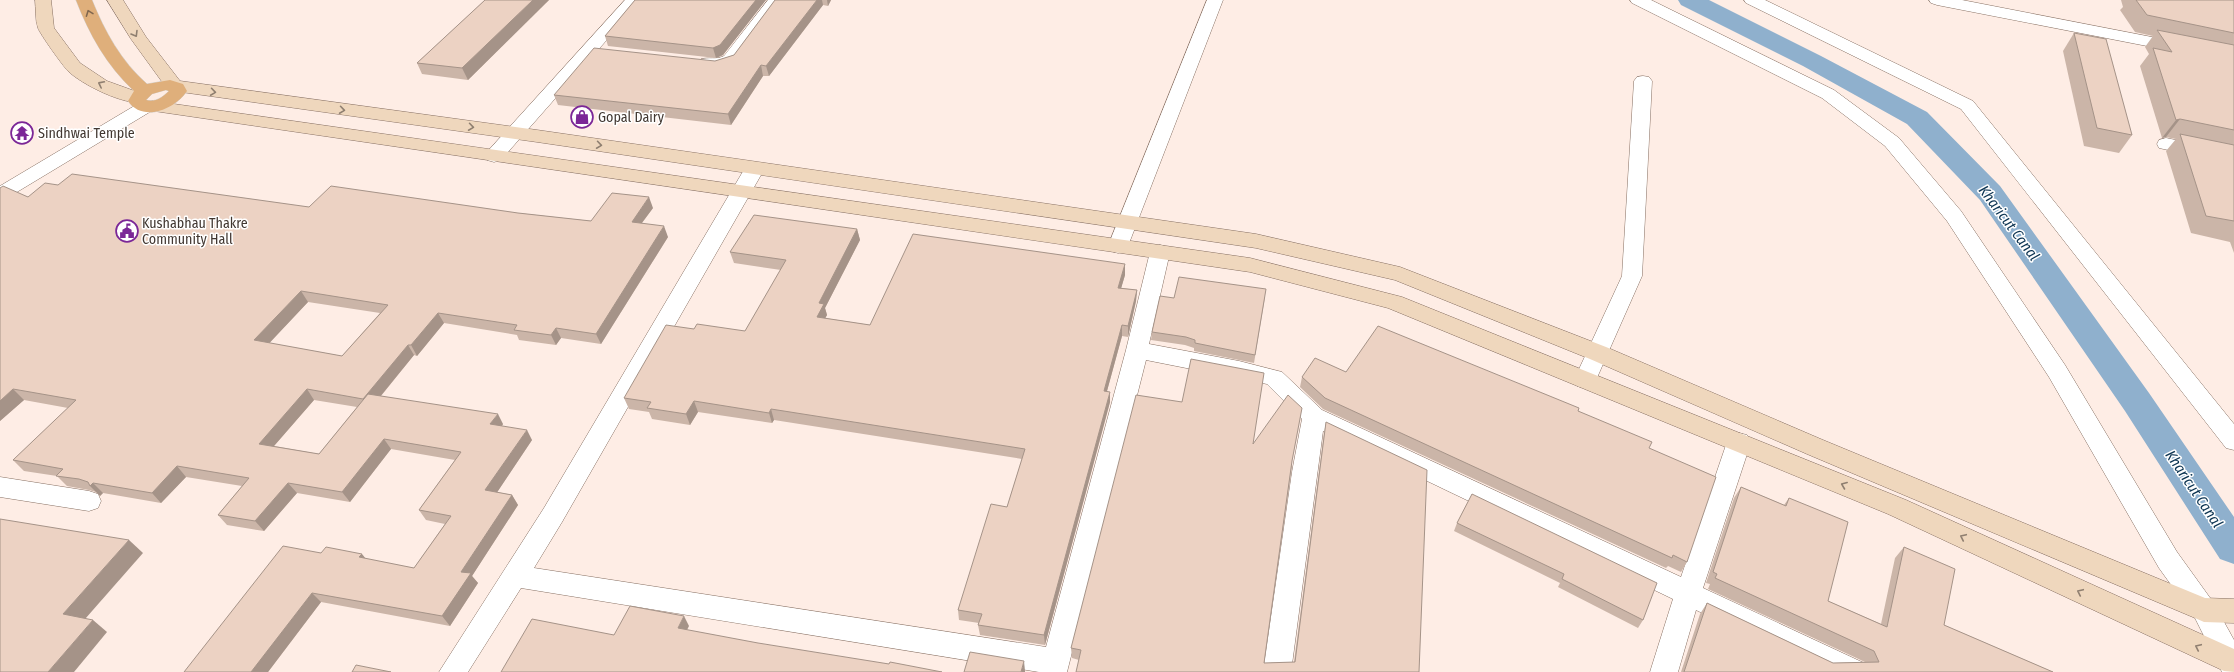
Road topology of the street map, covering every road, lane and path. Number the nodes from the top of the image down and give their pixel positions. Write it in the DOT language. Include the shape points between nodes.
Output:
graph roads {
  1 [pos="43,0"];
  2 [pos="84,0"];
  3 [pos="116,0"];
  4 [pos="634,0"];
  5 [pos="776,0"];
  6 [pos="1216,0"];
  7 [pos="1638,0"];
  8 [pos="1752,0"];
  9 [pos="1937,0"];
  10 [pos="2022,0"];
  11 [pos="2032,18"];
  12 [pos="2234,58"];
  13 [pos="688,62"];
  14 [pos="1643,81"];
  15 [pos="174,86"];
  16 [pos="146,100"];
  17 [pos="285,102"];
  18 [pos="264,122"];
  19 [pos="514,133"];
  20 [pos="2166,144"];
  21 [pos="494,156"];
  22 [pos="2234,158"];
  23 [pos="755,168"];
  24 [pos="740,191"];
  25 [pos="0,194"];
  26 [pos="1127,221"];
  27 [pos="1118,246"];
  28 [pos="1160,252"];
  29 [pos="1137,350"];
  30 [pos="1598,353"];
  31 [pos="1585,380"];
  32 [pos="1314,416"];
  33 [pos="2234,441"];
  34 [pos="1739,442"];
  35 [pos="0,487"];
  36 [pos="89,500"];
  37 [pos="515,576"];
  38 [pos="1688,594"];
  39 [pos="2219,610"];
  40 [pos="2233,664"];
  41 [pos="1055,666"];
  42 [pos="453,672"];
  43 [pos="1277,672"];
  44 [pos="1664,672"];
  45 [pos="1854,672"];
  16 -- 1 [label="main road, one-way" via="101,85 74,67 46,28"];
  16 -- 2 [label="main road, one-way" via="108,50 92,23"];
  3 -- 15 [label="main road, one-way" via="139,39"];
  4 -- 19 [label="street" via="597,52"];
  5 -- 13 [label="street" via="730,60 718,65"];
  6 -- 26 [label="street"];
  7 -- 39 [label="street" via="1828,94 1892,142 1954,216 2058,371 2168,560"];
  8 -- 33 [label="street" via="1967,105"];
  9 -- 11 [label="street"];
  10 -- 11 [label="street"];
  11 -- 12 [label="street"];
  14 -- 30 [label="street" via="1632,276"];
  15 -- 16 [label="main road" via="164,85"];
  15 -- 17 [label="main road, one-way"];
  16 -- 18 [label="main road"];
  16 -- 25 [label="street"];
  17 -- 18 [label="main road"];
  17 -- 19 [label="main road, one-way"];
  18 -- 21 [label="main road"];
  19 -- 21 [label="street"];
  19 -- 23 [label="main road, one-way"];
  20 -- 22 [label="street"];
  21 -- 24 [label="main road"];
  23 -- 24 [label="street"];
  23 -- 26 [label="main road"];
  24 -- 27 [label="main road"];
  24 -- 37 [label="street" via="553,515"];
  26 -- 27 [label="street"];
  26 -- 30 [label="main road" via="1256,241 1400,274"];
  27 -- 28 [label="main road"];
  28 -- 29 [label="street"];
  28 -- 31 [label="main road" via="1250,265 1394,302"];
  29 -- 32 [label="street" via="1231,367 1274,378"];
  29 -- 41 [label="street"];
  30 -- 31 [label="street"];
  30 -- 39 [label="main road" via="1816,447"];
  31 -- 34 [label="main road"];
  32 -- 38 [label="street"];
  32 -- 43 [label="street"];
  34 -- 38 [label="street"];
  40 -- 34 [label="main road, one-way" via="1897,507"];
  35 -- 36 [label="street"];
  37 -- 41 [label="street"];
  37 -- 42 [label="street"];
  38 -- 44 [label="street"];
  38 -- 45 [label="street"];
  39 -- 40 [label="street"];
}
